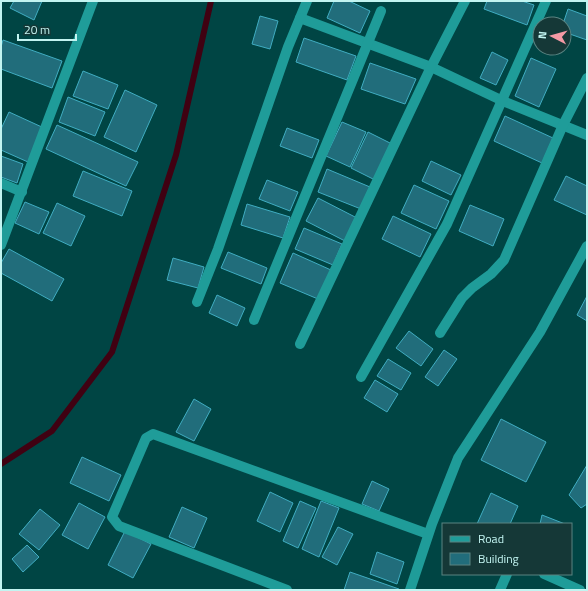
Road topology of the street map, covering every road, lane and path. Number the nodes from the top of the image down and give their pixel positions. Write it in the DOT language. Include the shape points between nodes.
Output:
graph roads {
  1 [pos="94,1"];
  2 [pos="307,1"];
  3 [pos="465,1"];
  4 [pos="546,1"];
  5 [pos="381,11"];
  6 [pos="300,18"];
  7 [pos="368,45"];
  8 [pos="431,67"];
  9 [pos="587,78"];
  10 [pos="503,101"];
  11 [pos="563,125"];
  12 [pos="587,135"];
  13 [pos="1,183"];
  14 [pos="22,192"];
  15 [pos="1,245"];
  16 [pos="587,246"];
  17 [pos="197,302"];
  18 [pos="254,320"];
  19 [pos="440,333"];
  20 [pos="300,344"];
  21 [pos="361,377"];
  22 [pos="428,534"];
  23 [pos="507,575"];
  24 [pos="546,575"];
  25 [pos="287,590"];
  26 [pos="410,590"];
  27 [pos="500,590"];
  28 [pos="580,590"];
  1 -- 14 [label="street"];
  2 -- 6 [label="street"];
  3 -- 8 [label="street"];
  4 -- 10 [label="street"];
  5 -- 7 [label="street"];
  6 -- 7 [label="street"];
  6 -- 17 [label="street"];
  7 -- 8 [label="street"];
  7 -- 18 [label="street"];
  8 -- 10 [label="street"];
  8 -- 20 [label="street"];
  9 -- 11 [label="street"];
  10 -- 11 [label="street"];
  10 -- 21 [label="street" via="447,224"];
  11 -- 12 [label="street"];
  11 -- 19 [label="street" via="504,260 462,298"];
  13 -- 14 [label="street"];
  14 -- 15 [label="street"];
  16 -- 22 [label="street" via="540,332 458,458"];
  22 -- 25 [label="street" via="153,434 146,438 112,517 119,526"];
  22 -- 26 [label="street"];
  23 -- 27 [label="street"];
  24 -- 28 [label="street"];
}
